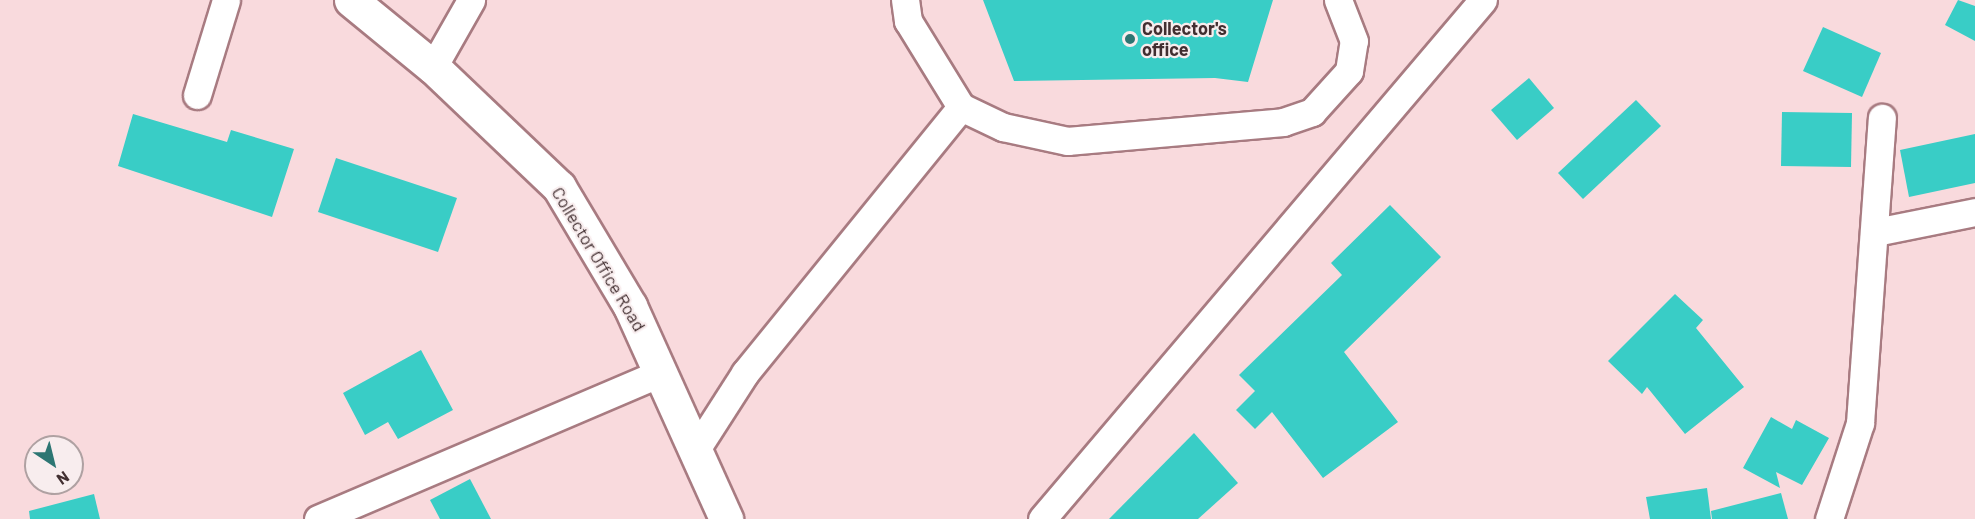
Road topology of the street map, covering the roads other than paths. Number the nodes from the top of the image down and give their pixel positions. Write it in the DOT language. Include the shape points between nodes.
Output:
graph roads {
  1 [pos="226,0"];
  2 [pos="351,0"];
  3 [pos="471,0"];
  4 [pos="905,0"];
  5 [pos="1338,0"];
  6 [pos="1484,0"];
  7 [pos="433,67"];
  8 [pos="197,95"];
  9 [pos="961,107"];
  10 [pos="1882,118"];
  11 [pos="1975,212"];
  12 [pos="1875,232"];
  13 [pos="661,373"];
  14 [pos="694,452"];
  15 [pos="318,519"];
  16 [pos="726,519"];
  17 [pos="1042,519"];
  18 [pos="1830,519"];
  1 -- 8 [label="street"];
  2 -- 7 [label="main road, Collector Office Road"];
  3 -- 7 [label="street"];
  4 -- 9 [label="street" via="908,21"];
  5 -- 9 [label="street" via="1354,41 1349,71 1312,112 1283,122 1067,141 1003,127"];
  6 -- 17 [label="street"];
  7 -- 13 [label="main road, Collector Office Road" via="559,187 630,306"];
  9 -- 14 [label="street" via="744,373"];
  10 -- 12 [label="street"];
  11 -- 12 [label="street"];
  12 -- 18 [label="street" via="1860,423"];
  13 -- 14 [label="main road, Collector Office Road"];
  13 -- 15 [label="street"];
  14 -- 16 [label="main road, Collector Office Road"];
}
